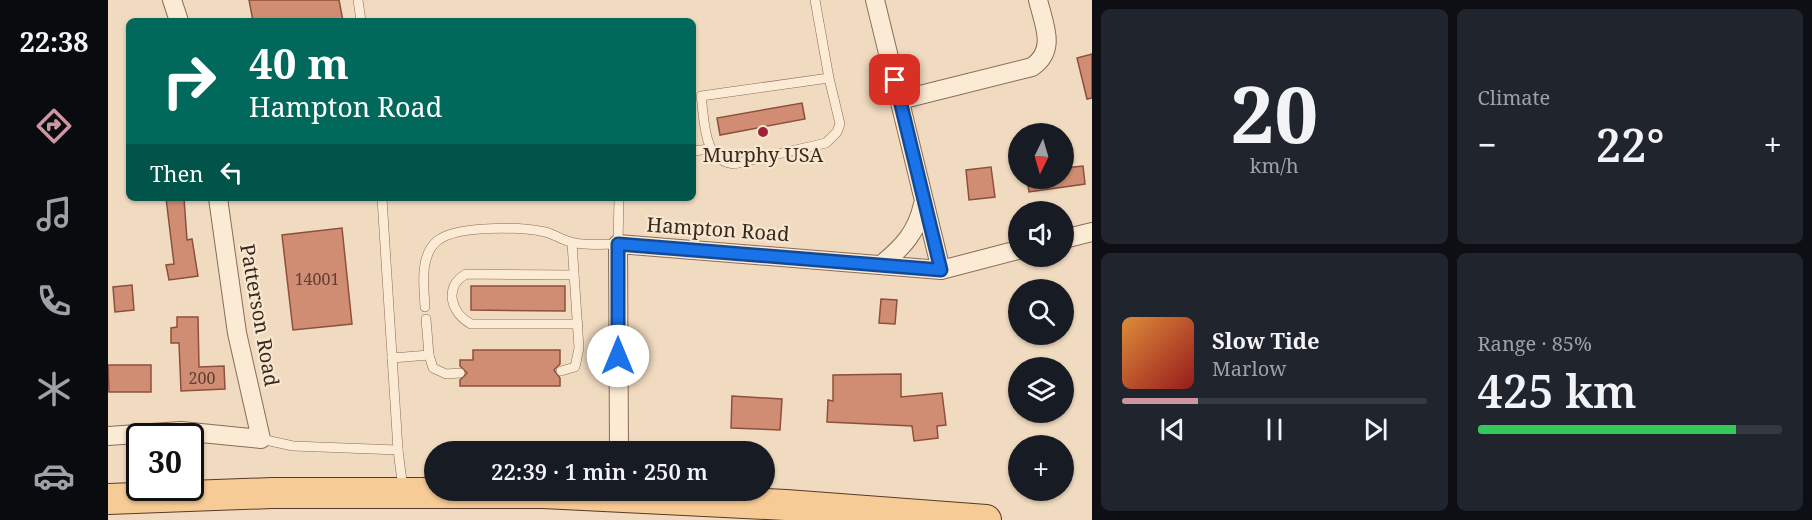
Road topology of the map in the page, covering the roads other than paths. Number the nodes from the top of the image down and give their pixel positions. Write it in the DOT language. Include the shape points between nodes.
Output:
graph roads {
  1 [pos="172,0"];
  2 [pos="358,0"];
  3 [pos="815,0"];
  4 [pos="875,0"];
  5 [pos="1038,0"];
  6 [pos="178,18"];
  7 [pos="361,18"];
  8 [pos="829,78"];
  9 [pos="900,100"];
  10 [pos="709,149"];
  11 [pos="696,151"];
  12 [pos="924,199"];
  13 [pos="218,201"];
  14 [pos="382,201"];
  15 [pos="619,201"];
  16 [pos="1092,232"];
  17 [pos="1074,236"];
  18 [pos="572,243"];
  19 [pos="618,244"];
  20 [pos="1008,253"];
  21 [pos="881,265"];
  22 [pos="941,270"];
  23 [pos="574,275"];
  24 [pos="425,307"];
  25 [pos="426,319"];
  26 [pos="578,324"];
  27 [pos="429,356"];
  28 [pos="392,358"];
  29 [pos="561,371"];
  30 [pos="460,373"];
  31 [pos="108,436"];
  32 [pos="261,439"];
  33 [pos="619,441"];
  34 [pos="398,450"];
  35 [pos="404,492"];
  36 [pos="424,492"];
  37 [pos="108,499"];
  38 [pos="725,501"];
  39 [pos="986,520"];
  1 -- 6 [label="street"];
  2 -- 7 [label="lane"];
  3 -- 8 [label="lane"];
  4 -- 9 [label="street"];
  5 -- 9 [label="street" via="1048,42 1041,60 1032,67"];
  8 -- 10 [label="lane" via="701,96"];
  8 -- 10 [label="lane" via="840,124 826,143 734,164 722,163"];
  9 -- 12 [label="street"];
  10 -- 11 [label="lane"];
  12 -- 21 [label="street" via="919,225 908,242"];
  12 -- 22 [label="street"];
  13 -- 32 [label="street, Patterson Road" via="237,333"];
  14 -- 28 [label="lane"];
  15 -- 19 [label="lane"];
  16 -- 17 [label="street"];
  18 -- 19 [label="lane"];
  18 -- 23 [label="lane"];
  18 -- 24 [label="lane" via="546,232 463,229 436,242 426,259"];
  19 -- 21 [label="street, Hampton Road"];
  19 -- 33 [label="street"];
  20 -- 22 [label="street, Hampton Road"];
  21 -- 22 [label="street, Hampton Road"];
  23 -- 26 [label="lane"];
  23 -- 26 [label="lane" via="466,274 458,278 451,298 457,315 471,324"];
  25 -- 27 [label="lane"];
  26 -- 29 [label="lane" via="578,361"];
  27 -- 28 [label="lane"];
  27 -- 30 [label="lane" via="437,371"];
  28 -- 34 [label="lane"];
  31 -- 32 [label="street" via="180,431"];
  32 -- 34 [label="lane" via="293,446"];
  34 -- 35 [label="lane"];
  35 -- 36 [label="main road"];
  35 -- 37 [label="main road"];
  38 -- 39 [label="main road"];
}
